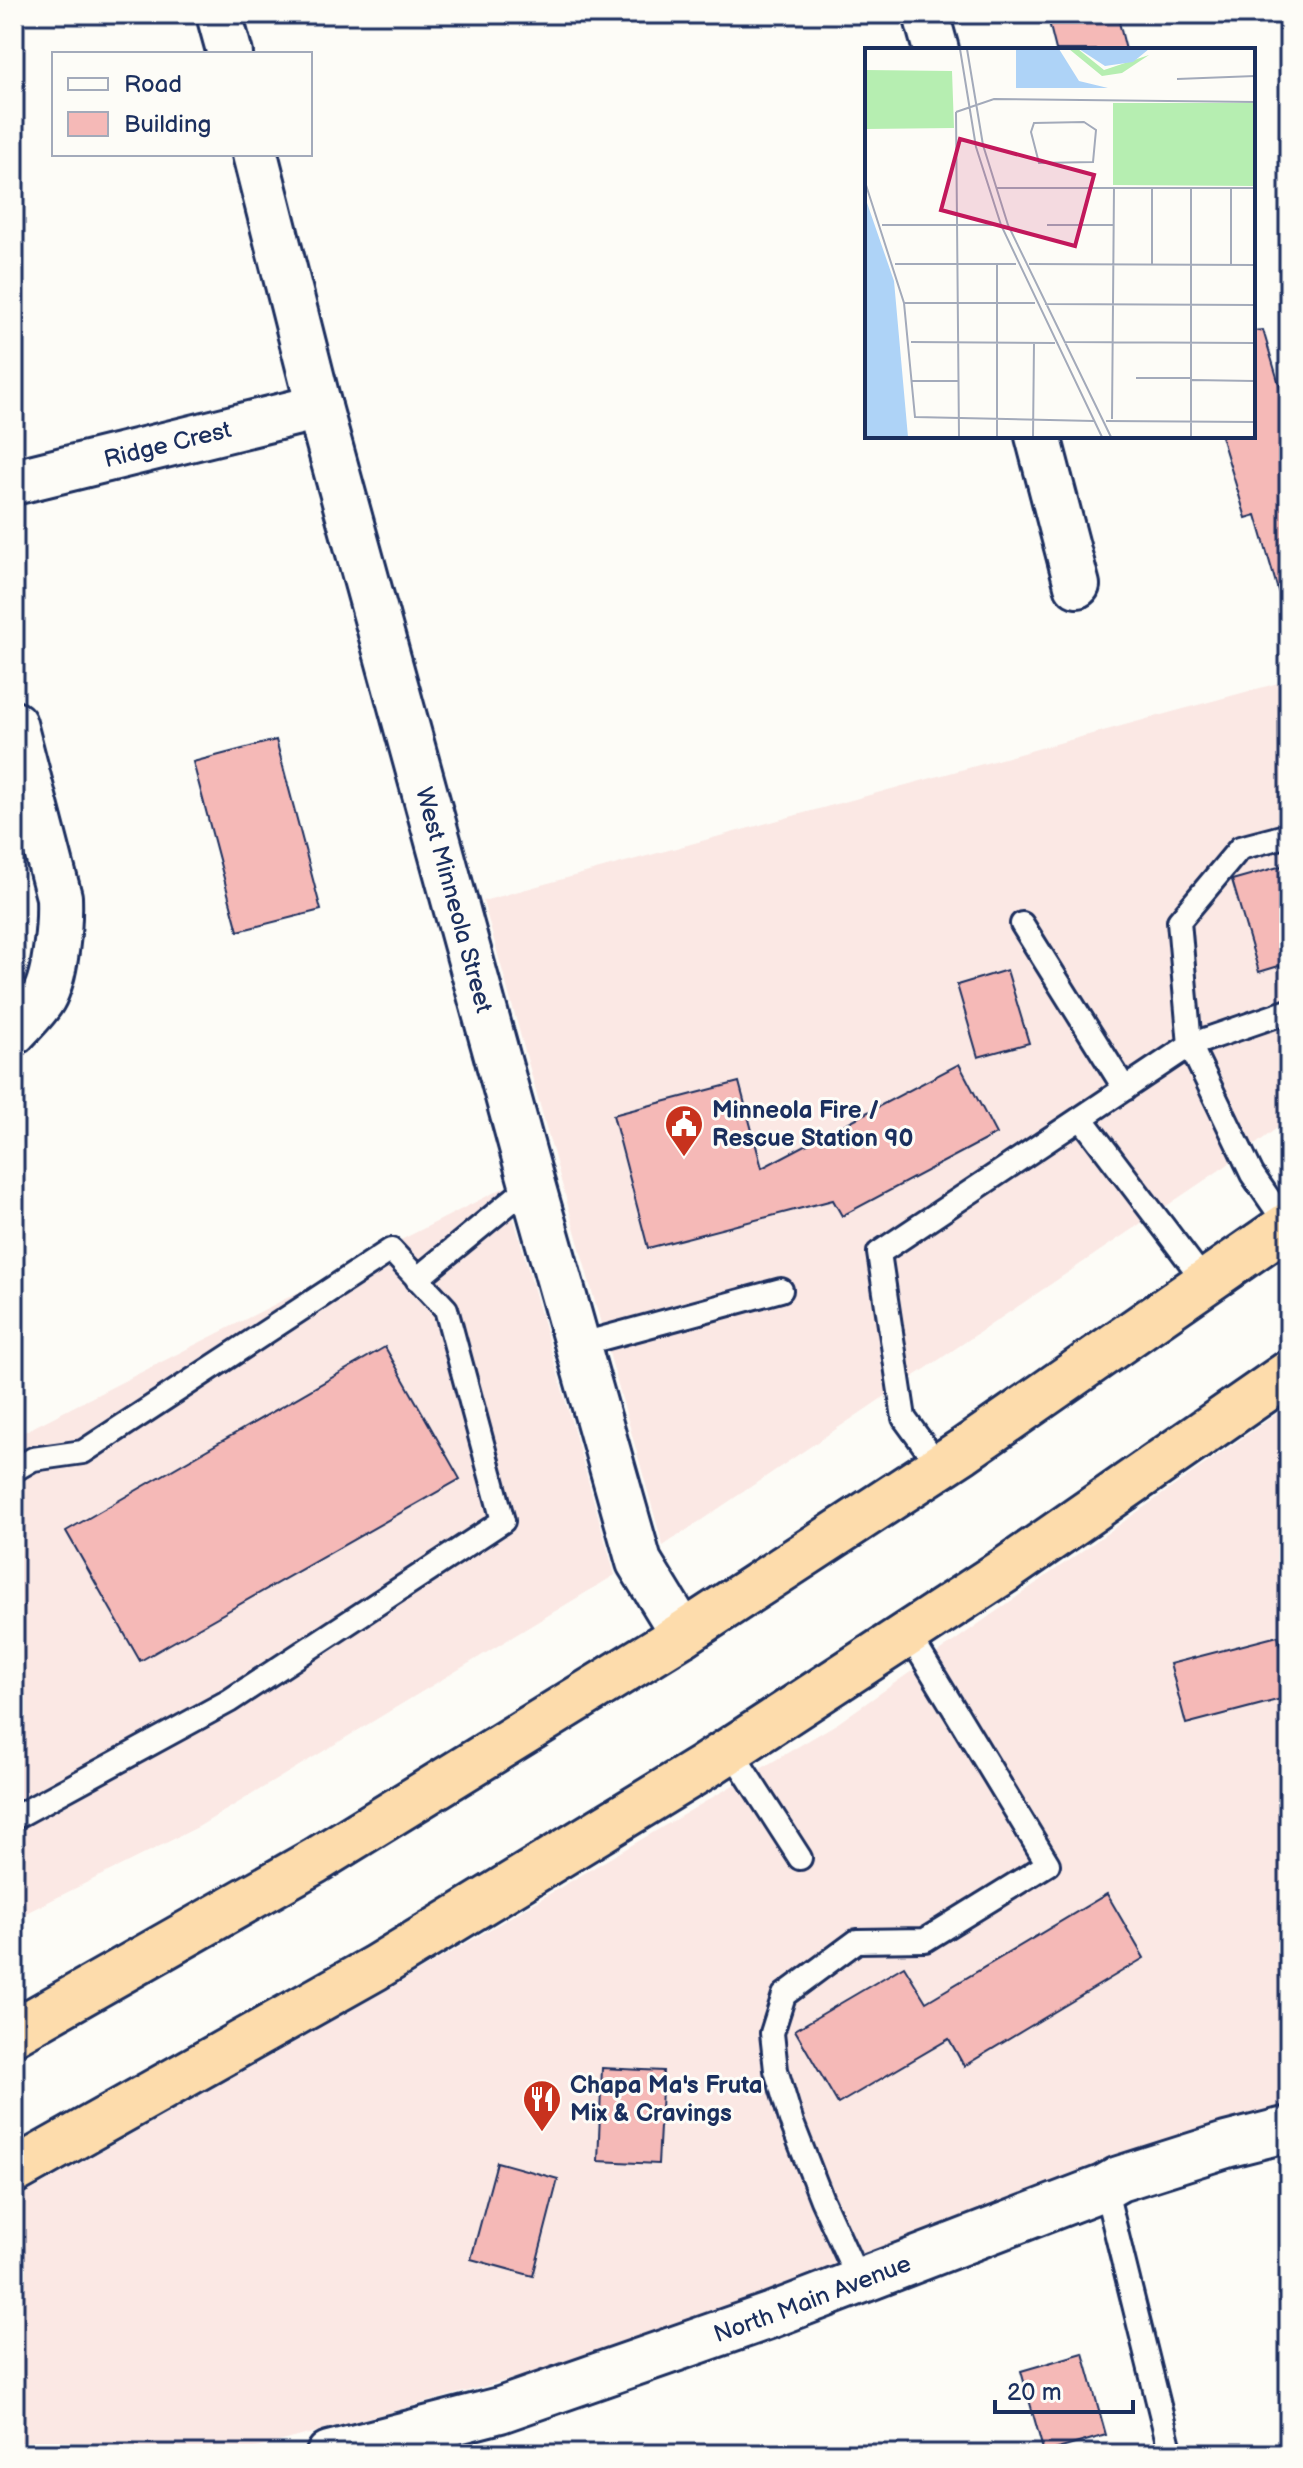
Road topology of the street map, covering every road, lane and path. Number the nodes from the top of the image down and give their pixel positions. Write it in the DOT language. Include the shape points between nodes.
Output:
graph roads {
  1 [pos="219,14"];
  2 [pos="926,14"];
  3 [pos="935,48"];
  4 [pos="229,52"];
  5 [pos="256,156"];
  6 [pos="319,407"];
  7 [pos="1039,438"];
  8 [pos="14,482"];
  9 [pos="1077,585"];
  10 [pos="14,724"];
  11 [pos="1289,835"];
  12 [pos="1022,924"];
  13 [pos="1289,1011"];
  14 [pos="14,1032"];
  15 [pos="1190,1045"];
  16 [pos="1125,1089"];
  17 [pos="1081,1118"];
  18 [pos="532,1184"];
  19 [pos="1288,1225"];
  20 [pos="417,1279"];
  21 [pos="1206,1283"];
  22 [pos="781,1290"];
  23 [pos="578,1345"];
  24 [pos="1289,1373"];
  25 [pos="939,1466"];
  26 [pos="14,1470"];
  27 [pos="908,1633"];
  28 [pos="683,1634"];
  29 [pos="730,1749"];
  30 [pos="14,1818"];
  31 [pos="800,1858"];
  32 [pos="14,2032"];
  33 [pos="1289,2129"];
  34 [pos="14,2171"];
  35 [pos="1105,2187"];
  36 [pos="859,2281"];
  37 [pos="329,2454"];
  38 [pos="1171,2454"];
  1 -- 4 [label="street"];
  2 -- 3 [label="street"];
  5 -- 6 [label="street, West Minneola Street"];
  6 -- 8 [label="street, Ridge Crest"];
  6 -- 18 [label="street, West Minneola Street"];
  7 -- 9 [label="street"];
  10 -- 14 [label="street" via="59,897 60,923 44,997"];
  11 -- 15 [label="lane" via="1240,848 1179,921"];
  12 -- 16 [label="lane"];
  13 -- 15 [label="lane"];
  15 -- 16 [label="lane"];
  15 -- 19 [label="lane" via="1252,1174"];
  16 -- 17 [label="lane"];
  17 -- 21 [label="lane"];
  17 -- 25 [label="lane" via="879,1253 904,1418"];
  18 -- 20 [label="lane"];
  18 -- 23 [label="street, West Minneola Street"];
  19 -- 21 [label="highway"];
  20 -- 26 [label="lane" via="391,1250 83,1452 33,1459"];
  20 -- 30 [label="lane" via="446,1309 503,1521 229,1701"];
  21 -- 25 [label="highway"];
  22 -- 23 [label="lane"];
  23 -- 28 [label="street, West Minneola Street" via="639,1562"];
  24 -- 27 [label="highway"];
  25 -- 28 [label="highway"];
  27 -- 29 [label="highway"];
  27 -- 36 [label="lane" via="1048,1864 925,1940 857,1941 784,1995 772,2033 776,2070 822,2200"];
  28 -- 32 [label="highway" via="315,1861"];
  29 -- 31 [label="lane"];
  29 -- 34 [label="highway" via="375,1968"];
  33 -- 35 [label="street, North Main Avenue"];
  35 -- 36 [label="street, North Main Avenue"];
  35 -- 38 [label="lane"];
  36 -- 37 [label="street, North Main Avenue" via="500,2410"];
}
